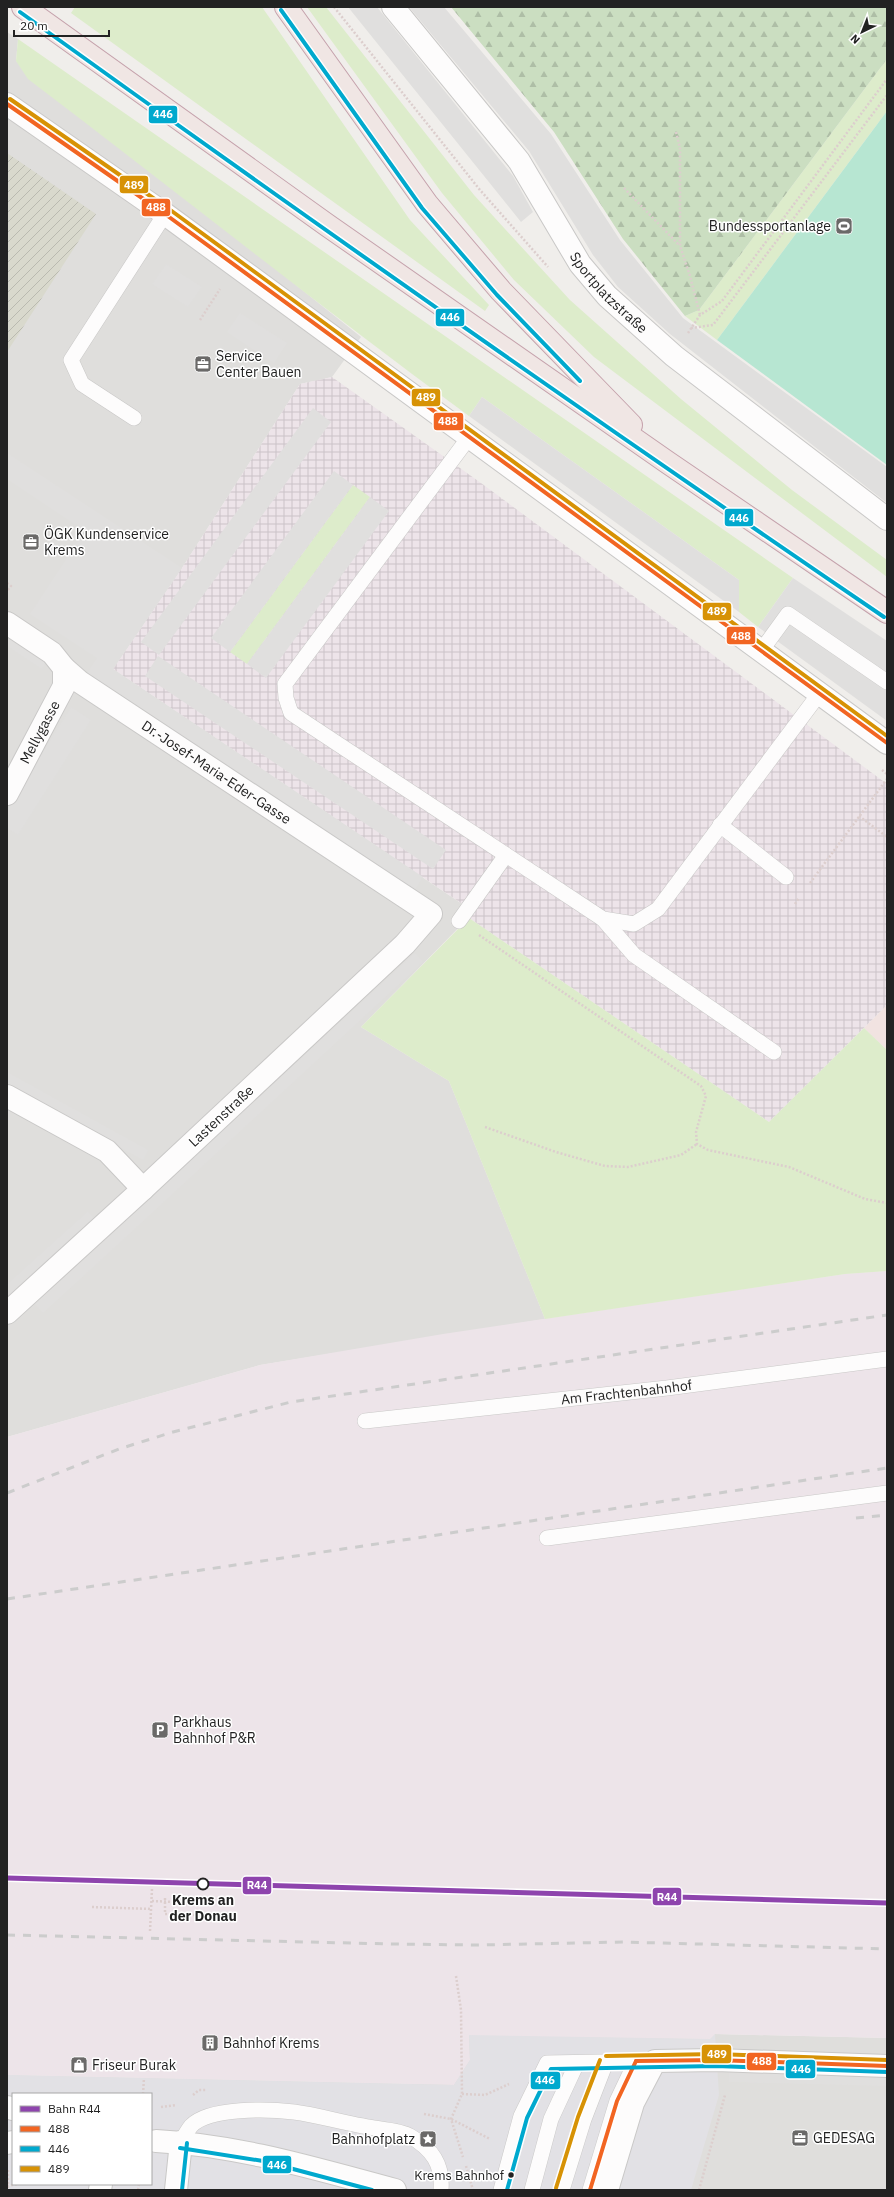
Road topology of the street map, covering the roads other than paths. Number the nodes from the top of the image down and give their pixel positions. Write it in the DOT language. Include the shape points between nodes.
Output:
graph roads {
  1 [pos="23,7"];
  2 [pos="286,7"];
  3 [pos="392,7"];
  4 [pos="7,104"];
  5 [pos="164,214"];
  6 [pos="134,418"];
  7 [pos="470,436"];
  8 [pos="667,462"];
  9 [pos="887,519"];
  10 [pos="887,612"];
  11 [pos="7,624"];
  12 [pos="761,651"];
  13 [pos="64,668"];
  14 [pos="887,682"];
  15 [pos="819,694"];
  16 [pos="887,743"];
  17 [pos="7,794"];
  18 [pos="720,825"];
  19 [pos="506,855"];
  20 [pos="786,877"];
  21 [pos="431,914"];
  22 [pos="603,919"];
  23 [pos="459,921"];
  24 [pos="774,1052"];
  25 [pos="7,1096"];
  26 [pos="143,1189"];
  27 [pos="7,1313"];
  28 [pos="887,1359"];
  29 [pos="364,1421"];
  30 [pos="887,1493"];
  31 [pos="547,1538"];
  32 [pos="645,2061"];
  33 [pos="606,2062"];
  34 [pos="577,2063"];
  35 [pos="887,2066"];
  36 [pos="156,2140"];
  37 [pos="181,2142"];
  38 [pos="176,2190"];
  39 [pos="395,2190"];
  40 [pos="441,2190"];
  41 [pos="501,2190"];
  42 [pos="532,2190"];
  43 [pos="562,2190"];
  44 [pos="590,2190"];
  45 [pos="607,2190"];
  1 -- 8 [label="highway" via="327,225"];
  2 -- 8 [label="highway" via="427,204 501,291"];
  3 -- 9 [label="street, Sportplatzstraße" via="519,161 580,264 607,296 674,356"];
  4 -- 5 [label="street"];
  5 -- 6 [label="lane" via="71,360 82,384"];
  5 -- 7 [label="street"];
  7 -- 12 [label="street"];
  7 -- 19 [label="lane" via="285,684 286,698 291,712"];
  8 -- 10 [label="highway"];
  11 -- 13 [label="street, Dr.-Josef-Maria-Eder-Gasse" via="52,653"];
  12 -- 14 [label="lane" via="788,614"];
  12 -- 15 [label="street"];
  13 -- 17 [label="street, Mellygasse" via="64,686"];
  13 -- 21 [label="street, Dr.-Josef-Maria-Eder-Gasse" via="87,686"];
  15 -- 16 [label="street"];
  15 -- 18 [label="lane"];
  18 -- 20 [label="lane"];
  18 -- 22 [label="lane" via="658,909 634,924"];
  19 -- 22 [label="lane"];
  19 -- 23 [label="lane"];
  21 -- 26 [label="street, Lastenstraße" via="405,944"];
  22 -- 24 [label="lane" via="634,955"];
  25 -- 26 [label="street" via="107,1151"];
  26 -- 27 [label="street, Lastenstraße"];
  28 -- 29 [label="lane, Am Frachtenbahnhof" via="667,1388"];
  30 -- 31 [label="lane"];
  32 -- 33 [label="lane"];
  32 -- 35 [label="street" via="716,2060"];
  32 -- 44 [label="lane" via="617,2101"];
  32 -- 45 [label="street"];
  33 -- 34 [label="lane"];
  33 -- 43 [label="lane" via="584,2119"];
  34 -- 41 [label="lane" via="547,2063 522,2116"];
  34 -- 42 [label="lane" via="551,2120"];
  36 -- 37 [label="street"];
  37 -- 38 [label="street"];
  37 -- 39 [label="street" via="264,2155"];
  37 -- 40 [label="lane" via="191,2126 205,2118 257,2110 294,2112 409,2135 426,2148 439,2164"];
}
